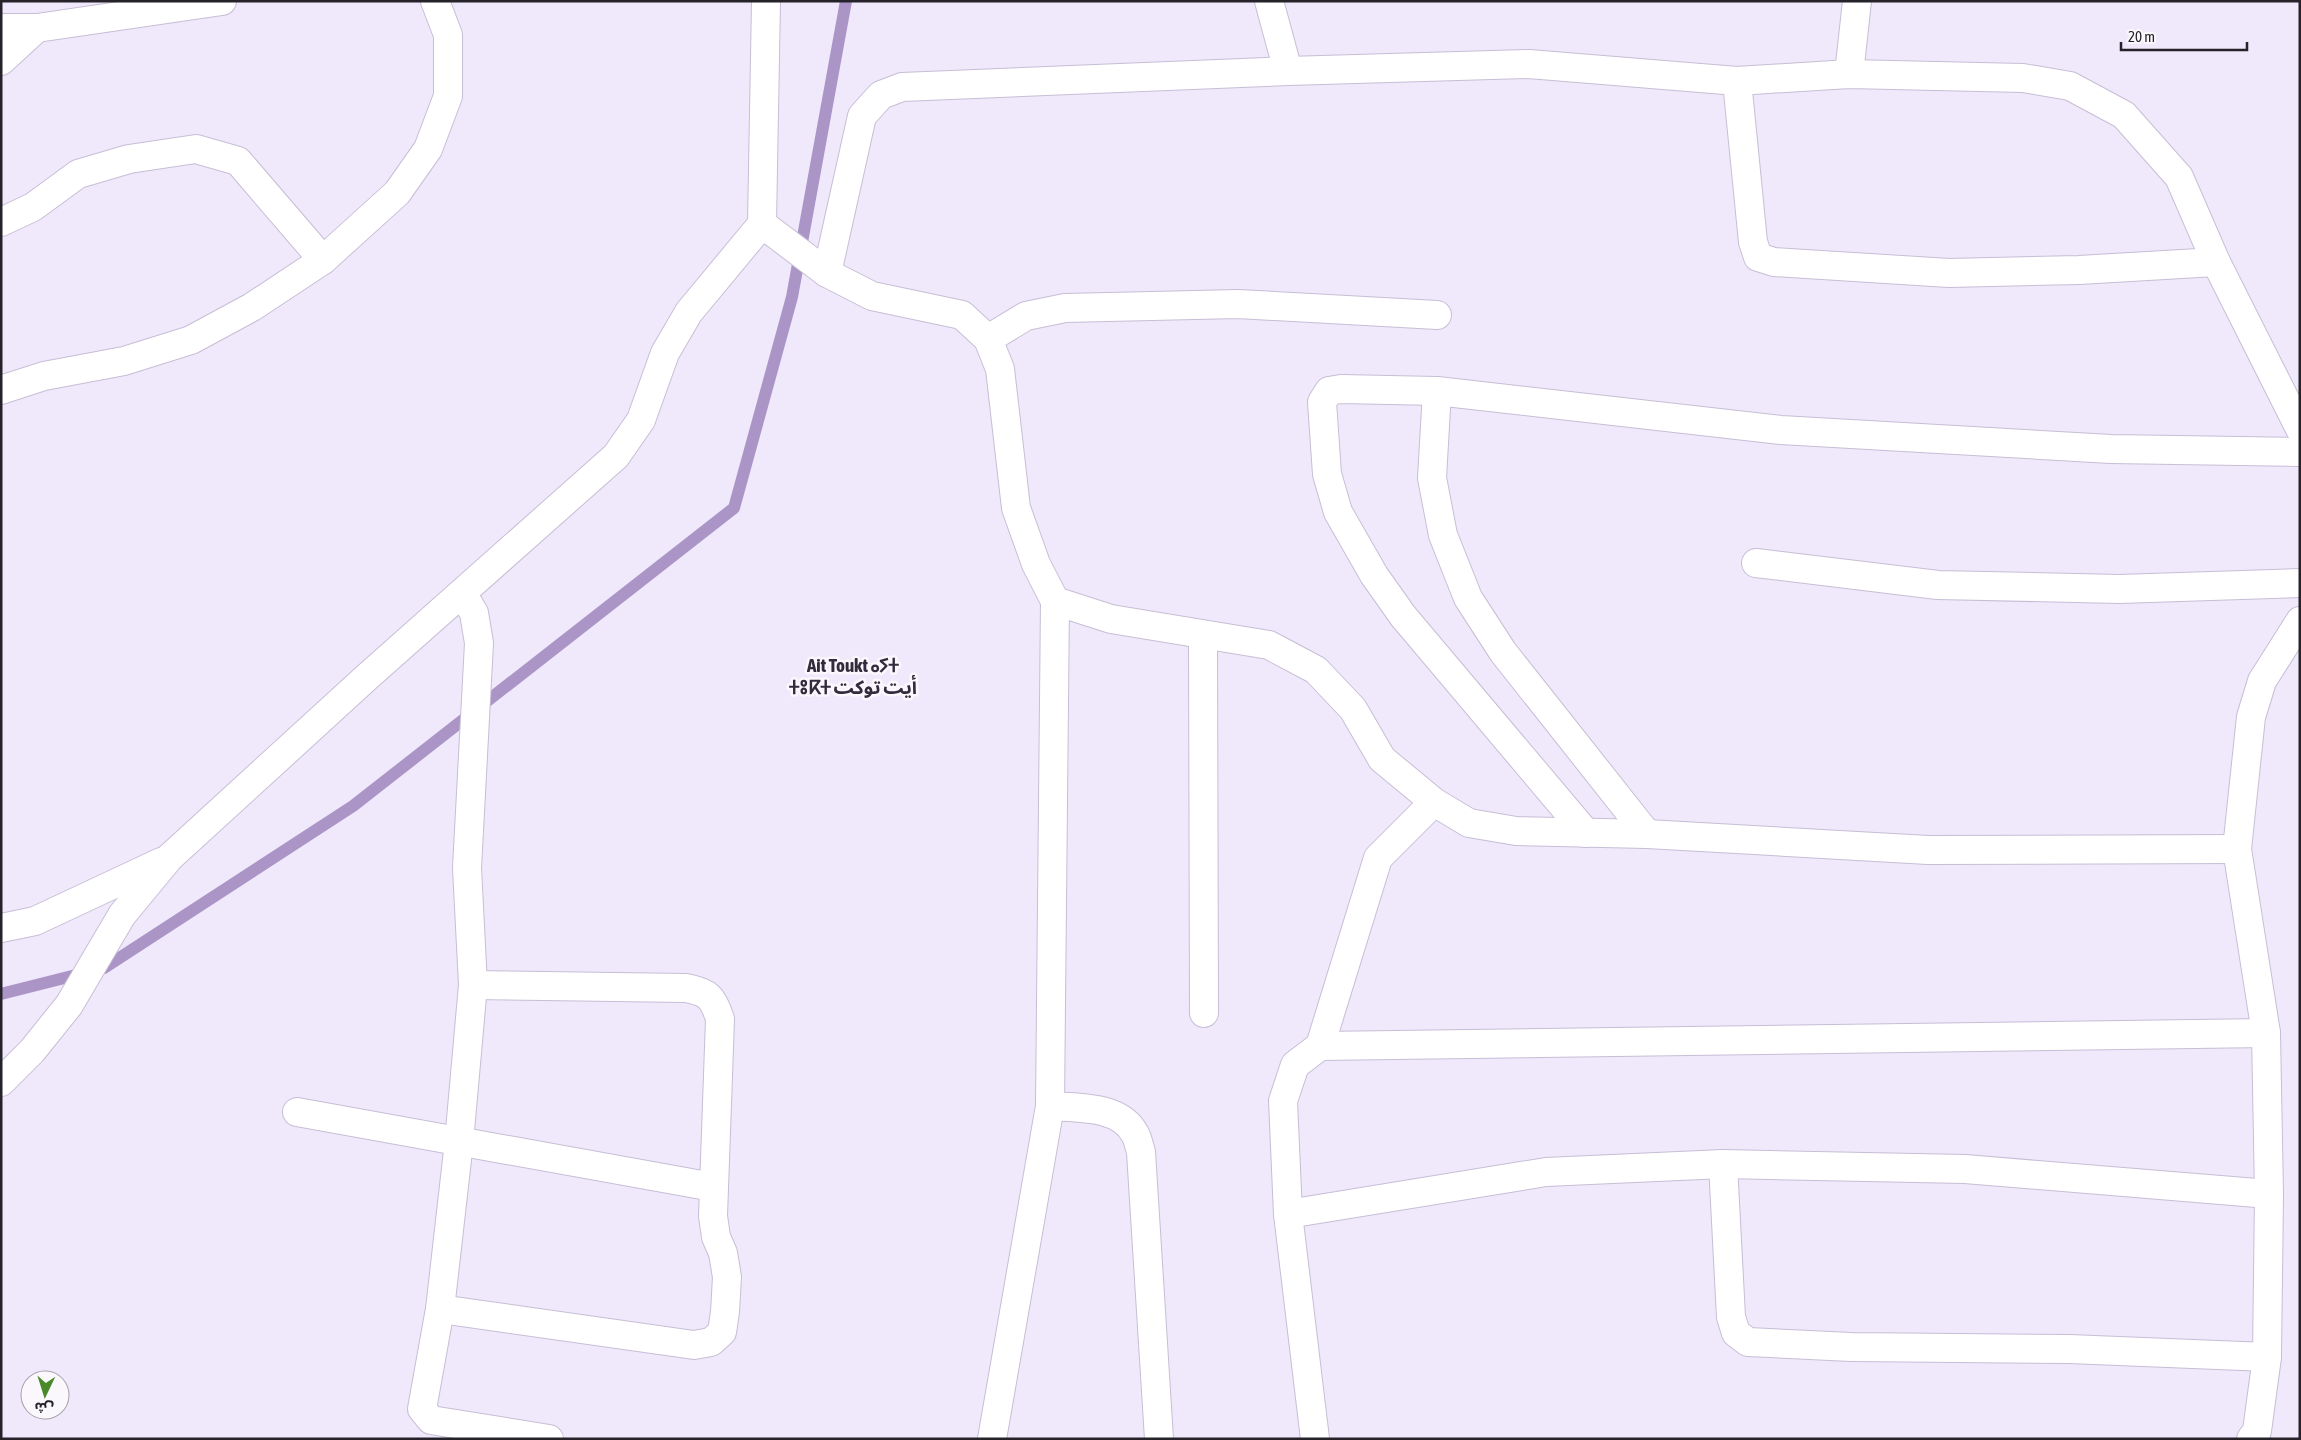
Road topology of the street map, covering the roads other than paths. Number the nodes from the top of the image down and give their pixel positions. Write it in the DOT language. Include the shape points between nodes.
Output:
graph roads {
  1 [pos="222,1"];
  2 [pos="435,1"];
  3 [pos="766,1"];
  4 [pos="1269,1"];
  5 [pos="1856,1"];
  6 [pos="1,28"];
  7 [pos="37,28"];
  8 [pos="1,61"];
  9 [pos="1288,71"];
  10 [pos="1849,74"];
  11 [pos="1736,81"];
  12 [pos="1,222"];
  13 [pos="762,224"];
  14 [pos="323,260"];
  15 [pos="2216,262"];
  16 [pos="827,273"];
  17 [pos="1437,315"];
  18 [pos="988,339"];
  19 [pos="1,390"];
  20 [pos="1437,391"];
  21 [pos="2300,429"];
  22 [pos="2300,452"];
  23 [pos="1756,563"];
  24 [pos="2300,582"];
  25 [pos="462,593"];
  26 [pos="1055,601"];
  27 [pos="2300,621"];
  28 [pos="1203,635"];
  29 [pos="1434,802"];
  30 [pos="1586,833"];
  31 [pos="1647,834"];
  32 [pos="2237,849"];
  33 [pos="169,858"];
  34 [pos="1,928"];
  35 [pos="473,985"];
  36 [pos="1204,1013"];
  37 [pos="2266,1033"];
  38 [pos="1320,1046"];
  39 [pos="1,1082"];
  40 [pos="1050,1106"];
  41 [pos="297,1112"];
  42 [pos="459,1142"];
  43 [pos="1723,1164"];
  44 [pos="713,1187"];
  45 [pos="2269,1194"];
  46 [pos="1288,1214"];
  47 [pos="440,1309"];
  48 [pos="2267,1358"];
  49 [pos="549,1439"];
  50 [pos="992,1439"];
  51 [pos="1160,1439"];
  52 [pos="1315,1439"];
  53 [pos="2251,1439"];
  1 -- 7 [label="street"];
  2 -- 14 [label="street" via="448,35 448,96 428,148 397,193"];
  3 -- 13 [label="street"];
  4 -- 9 [label="street"];
  5 -- 10 [label="street"];
  6 -- 7 [label="street"];
  7 -- 8 [label="street"];
  9 -- 11 [label="street" via="1528,64"];
  9 -- 16 [label="street" via="902,87 881,95 862,116"];
  10 -- 11 [label="street"];
  10 -- 15 [label="street" via="2006,78 2070,86 2124,115 2179,177"];
  11 -- 15 [label="street" via="1753,242 1758,257 1774,262 1949,273"];
  12 -- 14 [label="street" via="33,208 78,174 129,159 196,149 238,161"];
  13 -- 16 [label="street"];
  13 -- 25 [label="street" via="689,312 665,353 641,420 616,456"];
  14 -- 19 [label="street" via="252,307 191,340 124,361 44,376"];
  15 -- 21 [label="street"];
  16 -- 18 [label="street" via="872,296 962,315"];
  17 -- 18 [label="street" via="1238,304 1064,308 1026,316"];
  18 -- 26 [label="street" via="1000,369 1016,508 1036,564"];
  20 -- 22 [label="street" via="1781,430 2111,448"];
  20 -- 30 [label="street" via="1329,391 1322,402 1327,474 1338,512 1374,575 1403,616"];
  20 -- 31 [label="street" via="1432,478 1443,535 1468,598 1503,652"];
  23 -- 24 [label="street" via="1938,585 2119,589"];
  25 -- 33 [label="street"];
  25 -- 35 [label="street" via="474,613 479,643 468,868"];
  26 -- 28 [label="street" via="1111,619"];
  26 -- 40 [label="street"];
  27 -- 32 [label="street" via="2262,682 2251,717"];
  28 -- 29 [label="street" via="1269,645 1316,670 1353,709 1382,759"];
  28 -- 36 [label="street"];
  29 -- 30 [label="street" via="1469,823 1516,831"];
  29 -- 38 [label="street" via="1378,858"];
  30 -- 31 [label="street"];
  31 -- 32 [label="street" via="1928,850"];
  32 -- 37 [label="street"];
  33 -- 34 [label="street" via="35,921"];
  33 -- 39 [label="street" via="122,915 69,1005"];
  35 -- 42 [label="street"];
  35 -- 44 [label="street" via="686,988 703,991 715,1003 720,1019"];
  37 -- 38 [label="street"];
  37 -- 45 [label="street"];
  38 -- 46 [label="street" via="1295,1065 1284,1101"];
  40 -- 50 [label="street"];
  40 -- 51 [label="street" via="1101,1110 1120,1118 1134,1132 1141,1152"];
  41 -- 42 [label="street"];
  42 -- 44 [label="street"];
  42 -- 47 [label="street"];
  43 -- 45 [label="street" via="1965,1169"];
  43 -- 46 [label="street" via="1546,1172"];
  43 -- 48 [label="street" via="1731,1317 1736,1333 1748,1342 1851,1347 2069,1349"];
  44 -- 47 [label="street" via="716,1237 723,1253 727,1277 722,1332 711,1342 694,1345"];
  45 -- 48 [label="street"];
  46 -- 52 [label="street"];
  47 -- 49 [label="street" via="423,1395 422,1409 431,1420"];
  48 -- 53 [label="street" via="2257,1431"];
}
